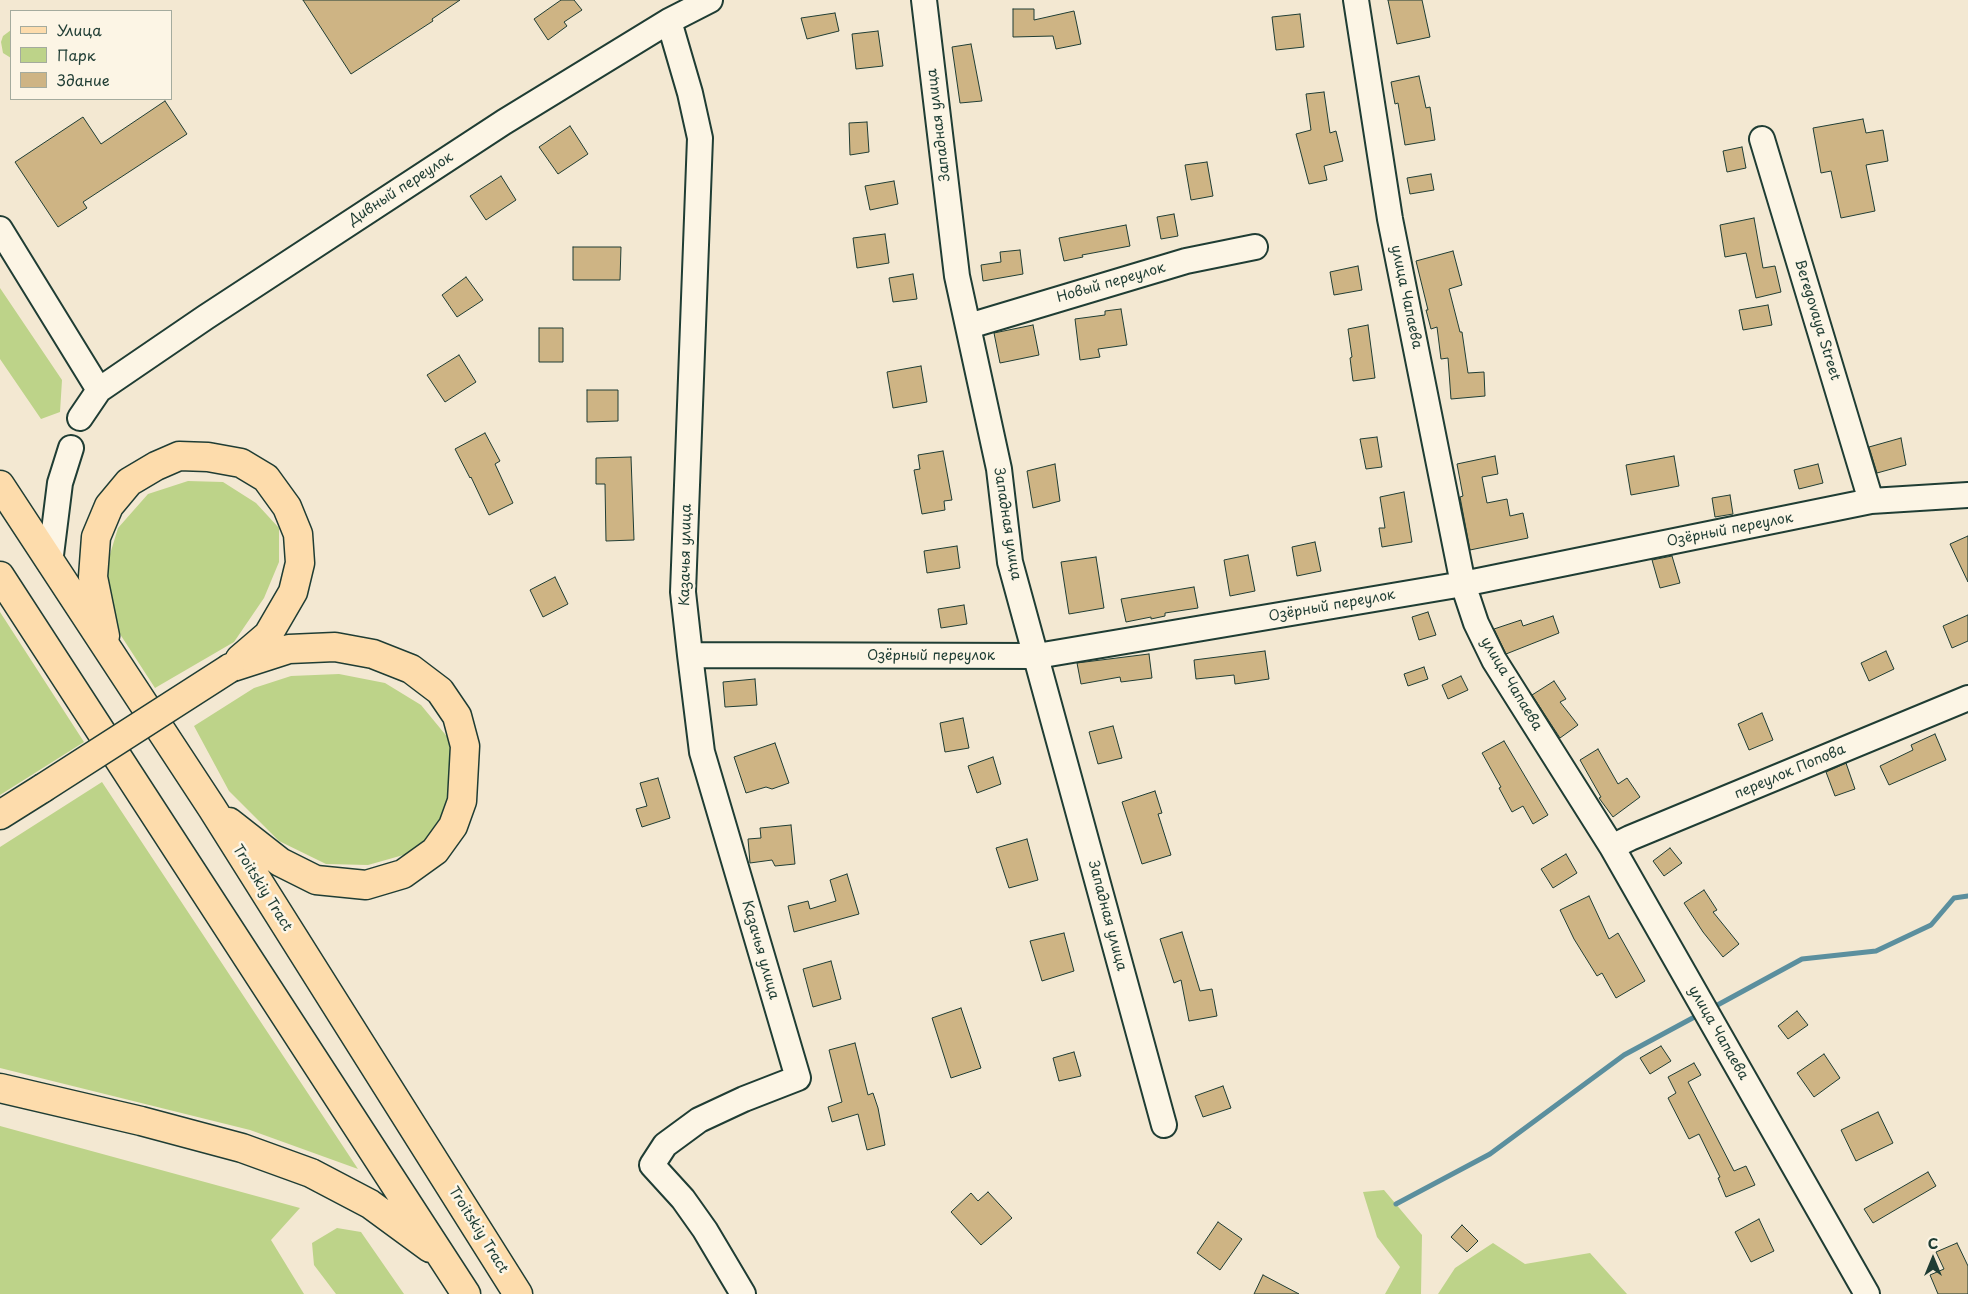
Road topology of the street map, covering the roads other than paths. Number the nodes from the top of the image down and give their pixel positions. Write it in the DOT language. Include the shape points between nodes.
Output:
graph roads {
  1 [pos="924,0"];
  2 [pos="1356,0"];
  3 [pos="696,3"];
  4 [pos="669,21"];
  5 [pos="1762,139"];
  6 [pos="0,229"];
  7 [pos="1255,248"];
  8 [pos="969,326"];
  9 [pos="99,390"];
  10 [pos="80,418"];
  11 [pos="71,448"];
  12 [pos="0,485"];
  13 [pos="1968,495"];
  14 [pos="1871,501"];
  15 [pos="50,562"];
  16 [pos="0,576"];
  17 [pos="1463,584"];
  18 [pos="108,652"];
  19 [pos="690,655"];
  20 [pos="1037,656"];
  21 [pos="230,668"];
  22 [pos="1968,698"];
  23 [pos="212,808"];
  24 [pos="0,815"];
  25 [pos="1612,847"];
  26 [pos="0,1088"];
  27 [pos="1164,1125"];
  28 [pos="443,1258"];
  29 [pos="466,1294"];
  30 [pos="518,1294"];
  31 [pos="743,1294"];
  32 [pos="1866,1294"];
  1 -- 8 [label="street, Западная улица" via="957,276"];
  2 -- 17 [label="street, улица Чапаева" via="1390,219"];
  3 -- 4 [label="street, Дивный переулок"];
  4 -- 9 [label="street, Дивный переулок" via="504,122"];
  4 -- 19 [label="street, Казачья улица" via="700,138 682,592"];
  5 -- 14 [label="street, Beregovaya Street"];
  6 -- 9 [label="street"];
  7 -- 8 [label="street, Новый переулок" via="1186,262"];
  8 -- 20 [label="street, Западная улица" via="999,469 1010,562"];
  9 -- 10 [label="street"];
  11 -- 15 [label="street" via="60,483"];
  12 -- 15 [label="main road, Troitskiy Tract"];
  13 -- 14 [label="street, Озёрный переулок"];
  14 -- 17 [label="street, Озёрный переулок"];
  15 -- 18 [label="main road, Troitskiy Tract"];
  16 -- 28 [label="main road"];
  17 -- 20 [label="street, Озёрный переулок"];
  17 -- 25 [label="street, улица Чапаева" via="1476,623 1494,660"];
  18 -- 21 [label="main road" via="93,577 96,537 109,506 129,482 156,466 179,456 208,457 242,463 266,478 287,507 298,534 300,563 293,592 268,635"];
  18 -- 23 [label="main road, Troitskiy Tract"];
  19 -- 20 [label="street, Озёрный переулок"];
  19 -- 31 [label="street, Казачья улица" via="702,752 798,1078 698,1120 665,1144 652,1165 683,1199 705,1230"];
  20 -- 27 [label="street, Западная улица"];
  21 -- 23 [label="main road" via="289,649 335,648 373,654 411,669 440,691 457,716 465,746 462,801 453,826 435,851 403,874 366,884 316,880 280,862"];
  21 -- 24 [label="main road, bridge"];
  22 -- 25 [label="street, переулок Попова"];
  23 -- 30 [label="main road, Troitskiy Tract"];
  25 -- 32 [label="street, улица Чапаева"];
  26 -- 28 [label="main road" via="242,1148 311,1173 370,1204"];
  28 -- 29 [label="main road"];
}
